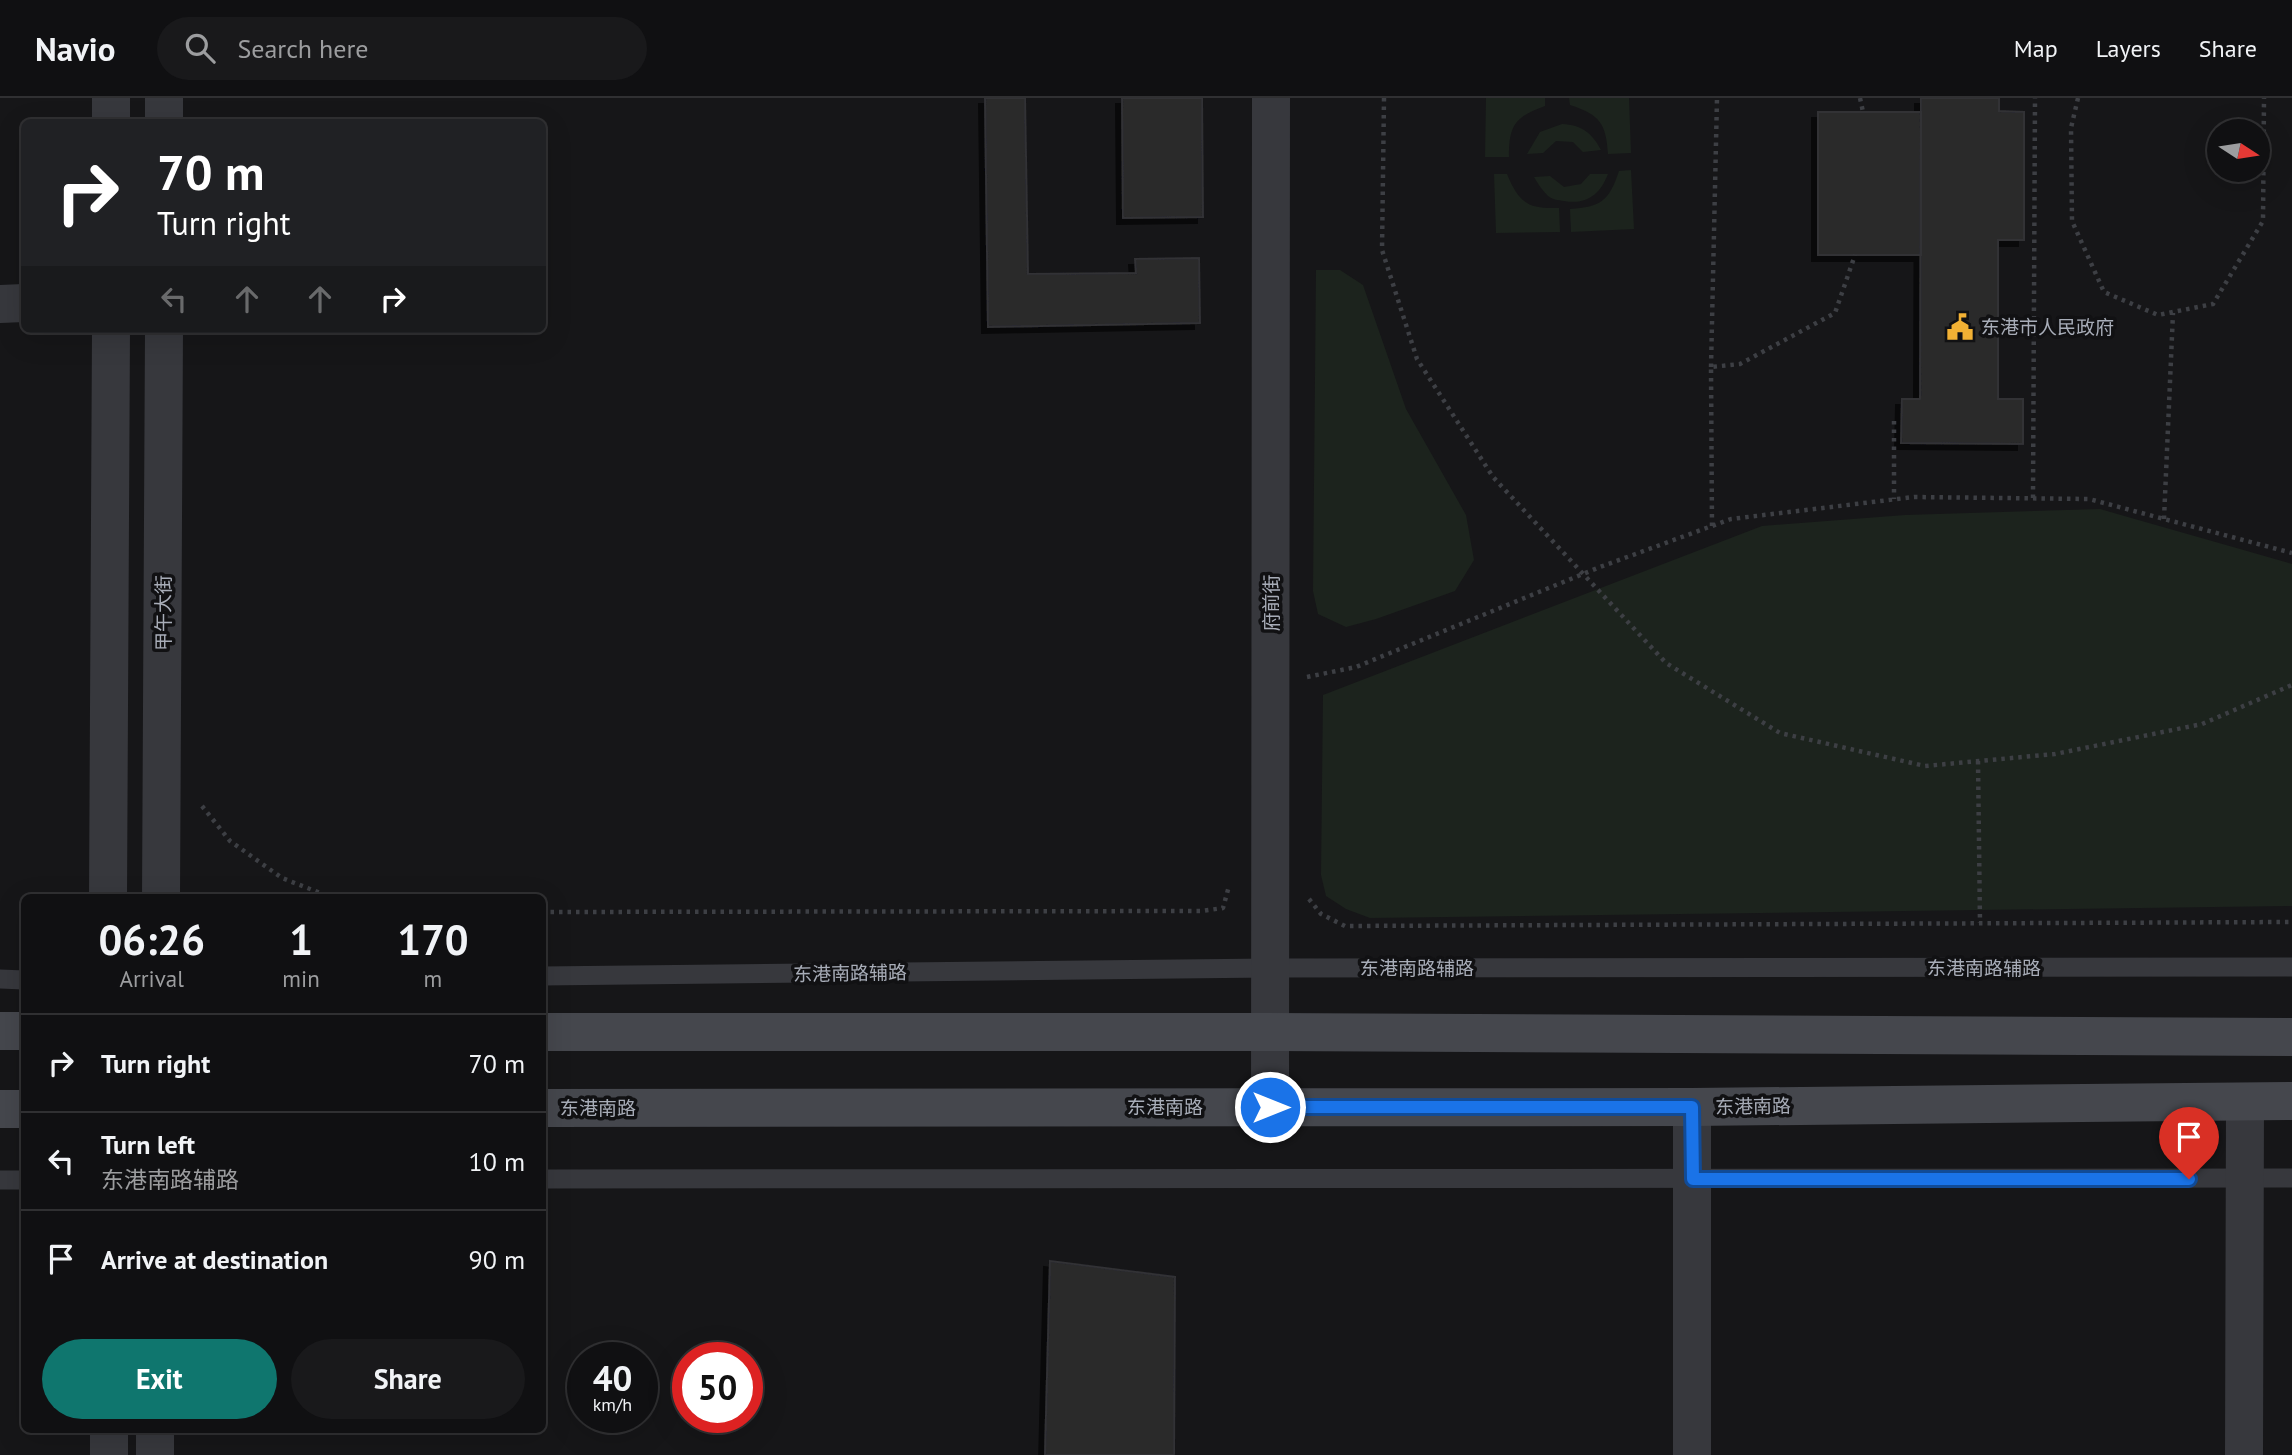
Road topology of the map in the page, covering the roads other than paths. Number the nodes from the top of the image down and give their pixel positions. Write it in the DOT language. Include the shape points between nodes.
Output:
graph roads {
  1 [pos="111,98"];
  2 [pos="164,98"];
  3 [pos="1272,98"];
  4 [pos="111,119"];
  5 [pos="164,119"];
  6 [pos="21,303"];
  7 [pos="0,304"];
  8 [pos="111,333"];
  9 [pos="164,333"];
  10 [pos="108,894"];
  11 [pos="161,894"];
  12 [pos="2292,967"];
  13 [pos="1270,968"];
  14 [pos="546,976"];
  15 [pos="0,979"];
  16 [pos="21,980"];
  17 [pos="0,1031"];
  18 [pos="21,1031"];
  19 [pos="546,1032"];
  20 [pos="1270,1032"];
  21 [pos="2292,1037"];
  22 [pos="2292,1101"];
  23 [pos="2245,1102"];
  24 [pos="1270,1107"];
  25 [pos="1692,1107"];
  26 [pos="546,1108"];
  27 [pos="0,1109"];
  28 [pos="21,1109"];
  29 [pos="2292,1178"];
  30 [pos="1693,1179"];
  31 [pos="2244,1179"];
  32 [pos="0,1180"];
  33 [pos="21,1180"];
  34 [pos="546,1180"];
  35 [pos="109,1433"];
  36 [pos="155,1433"];
  37 [pos="109,1455"];
  38 [pos="155,1455"];
  39 [pos="1692,1455"];
  40 [pos="2244,1455"];
  1 -- 4 [label="street"];
  2 -- 5 [label="street"];
  3 -- 13 [label="street, 府前街"];
  6 -- 7 [label="street"];
  8 -- 10 [label="street"];
  9 -- 11 [label="street, 甲午大街"];
  12 -- 13 [label="lane, 东港南路辅路"];
  13 -- 14 [label="lane, 东港南路辅路"];
  13 -- 20 [label="street, 府前街"];
  15 -- 16 [label="lane"];
  17 -- 18 [label="main road"];
  19 -- 20 [label="main road"];
  20 -- 21 [label="main road"];
  20 -- 24 [label="street, 府前街"];
  22 -- 23 [label="main road, 东港南路"];
  23 -- 25 [label="main road, 东港南路"];
  23 -- 31 [label="street"];
  24 -- 25 [label="main road, 东港南路"];
  24 -- 26 [label="main road, 东港南路"];
  25 -- 30 [label="street"];
  27 -- 28 [label="main road"];
  29 -- 31 [label="lane"];
  30 -- 31 [label="lane"];
  30 -- 34 [label="lane"];
  30 -- 39 [label="street"];
  31 -- 40 [label="street"];
  32 -- 33 [label="lane"];
  35 -- 37 [label="street"];
  36 -- 38 [label="street"];
}
